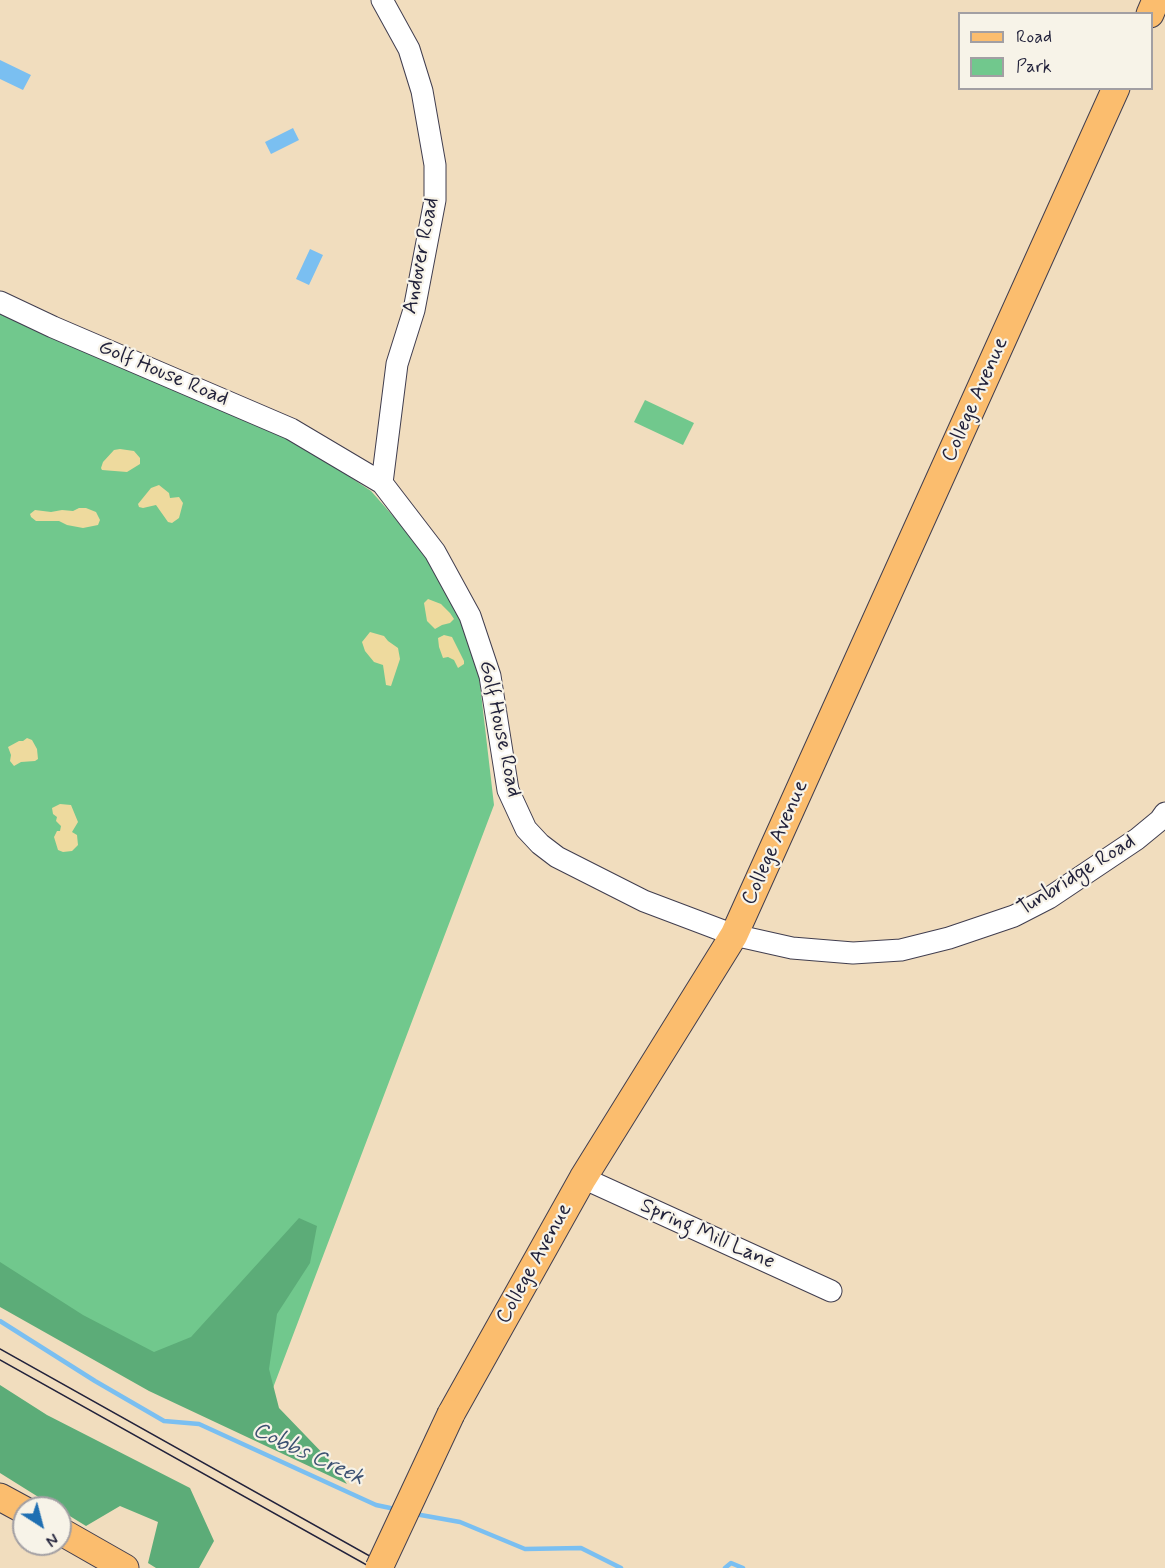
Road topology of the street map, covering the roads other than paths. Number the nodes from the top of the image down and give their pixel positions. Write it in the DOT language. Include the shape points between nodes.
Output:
graph roads {
  1 [pos="382,0"];
  2 [pos="1115,90"];
  3 [pos="0,302"];
  4 [pos="382,483"];
  5 [pos="1165,813"];
  6 [pos="734,935"];
  7 [pos="583,1178"];
  8 [pos="831,1291"];
  9 [pos="72,1538"];
  10 [pos="125,1568"];
  11 [pos="379,1568"];
  1 -- 4 [label="street, Andover Road" via="409,49 422,91 433,148 435,200 414,310 397,364"];
  2 -- 6 [label="main road, College Avenue"];
  3 -- 4 [label="street, Golf House Road" via="291,429"];
  4 -- 6 [label="street, Golf House Road" via="435,552 470,616 490,676 508,790 526,829 569,864 644,901"];
  5 -- 6 [label="street, Tunbridge Road" via="1137,839 1049,898 1014,916 949,938 901,950 853,953 792,948"];
  6 -- 7 [label="main road, College Avenue"];
  7 -- 8 [label="street, Spring Mill Lane"];
  7 -- 11 [label="main road, College Avenue, bridge" via="451,1413"];
  9 -- 10 [label="main road"];
}
